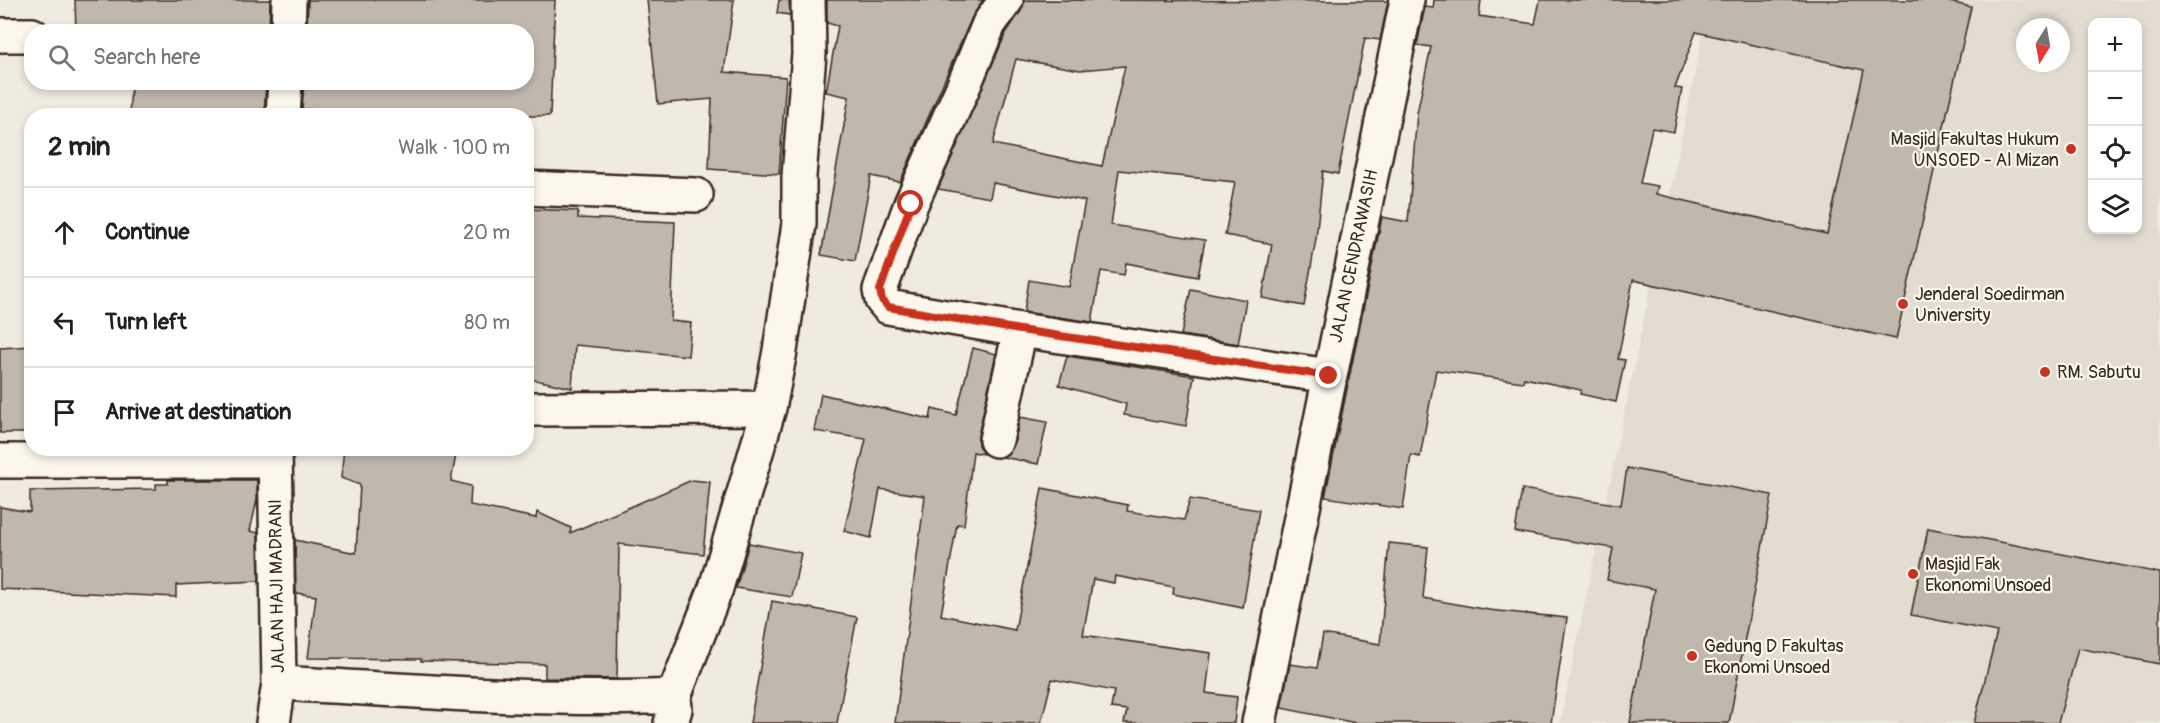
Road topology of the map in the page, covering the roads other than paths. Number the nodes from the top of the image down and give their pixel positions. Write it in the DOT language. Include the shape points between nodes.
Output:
graph roads {
  1 [pos="289,0"];
  2 [pos="808,0"];
  3 [pos="1006,0"];
  4 [pos="1407,0"];
  5 [pos="288,24"];
  6 [pos="0,35"];
  7 [pos="24,35"];
  8 [pos="285,90"];
  9 [pos="283,108"];
  10 [pos="534,188"];
  11 [pos="696,195"];
  12 [pos="1020,330"];
  13 [pos="1329,376"];
  14 [pos="769,408"];
  15 [pos="534,409"];
  16 [pos="996,440"];
  17 [pos="229,456"];
  18 [pos="275,456"];
  19 [pos="0,461"];
  20 [pos="279,683"];
  21 [pos="673,709"];
  22 [pos="273,723"];
  23 [pos="1259,723"];
  1 -- 5 [label="street"];
  2 -- 14 [label="street" via="809,54 799,224"];
  3 -- 12 [label="street" via="989,24 911,204 880,290 888,307"];
  4 -- 13 [label="street, JALAN CENDRAWASIH"];
  6 -- 7 [label="street"];
  8 -- 9 [label="street"];
  10 -- 11 [label="street"];
  12 -- 13 [label="street"];
  12 -- 16 [label="street"];
  13 -- 23 [label="street, JALAN CENDRAWASIH"];
  14 -- 15 [label="street"];
  14 -- 21 [label="street" via="716,588"];
  17 -- 19 [label="street"];
  18 -- 20 [label="street, JALAN HAJI MADRANI"];
  20 -- 21 [label="street" via="619,699"];
  20 -- 22 [label="street, JALAN HAJI MADRANI"];
}
